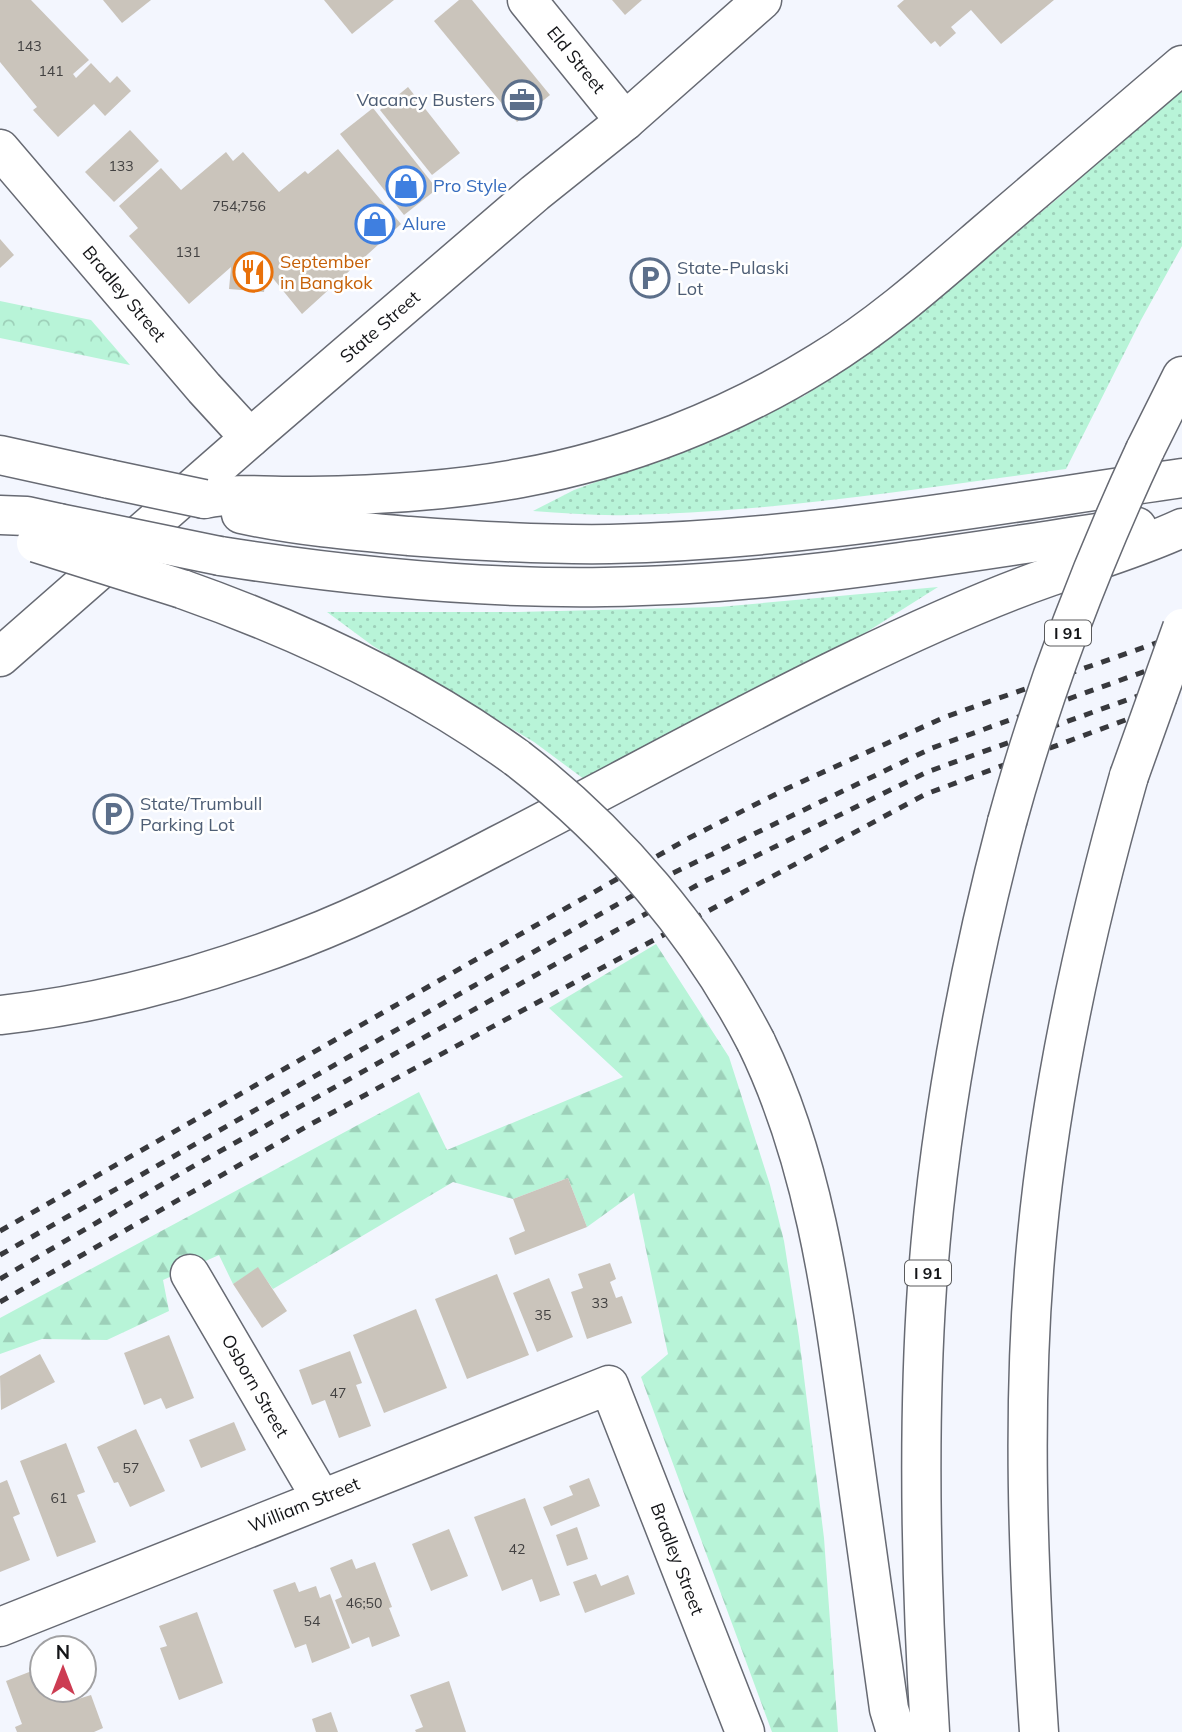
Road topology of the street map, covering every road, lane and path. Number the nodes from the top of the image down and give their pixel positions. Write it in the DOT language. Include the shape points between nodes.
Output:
graph roads {
  1 [pos="527,0"];
  2 [pos="762,0"];
  3 [pos="1182,65"];
  4 [pos="625,121"];
  5 [pos="0,149"];
  6 [pos="1182,376"];
  7 [pos="250,438"];
  8 [pos="0,455"];
  9 [pos="1182,478"];
  10 [pos="276,508"];
  11 [pos="0,515"];
  12 [pos="1182,520"];
  13 [pos="1182,528"];
  14 [pos="0,529"];
  15 [pos="47,533"];
  16 [pos="1182,628"];
  17 [pos="0,657"];
  18 [pos="0,1016"];
  19 [pos="190,1274"];
  20 [pos="609,1385"];
  21 [pos="321,1498"];
  22 [pos="0,1627"];
  23 [pos="745,1732"];
  24 [pos="896,1732"];
  25 [pos="930,1732"];
  26 [pos="1039,1732"];
  1 -- 4 [label="main road, Eld Street"];
  2 -- 4 [label="main road, State Street"];
  3 -- 10 [label="main road" via="882,319 823,361 730,411 625,451 523,478"];
  4 -- 7 [label="main road, State Street"];
  5 -- 7 [label="main road, Bradley Street"];
  6 -- 25 [label="main road, I 91, bridge" via="1081,598 1049,686 1007,822 953,1067 942,1139 923,1356 920,1498"];
  7 -- 17 [label="main road, State Street"];
  8 -- 10 [label="main road, bridge" via="204,499 224,509"];
  9 -- 10 [label="main road" via="863,523 669,541 551,544 445,539 332,529"];
  11 -- 15 [label="main road" via="27,516"];
  12 -- 15 [label="main road, bridge" via="782,576 607,587 412,580"];
  13 -- 18 [label="main road" via="1001,594 900,638 438,876 302,939 159,984"];
  14 -- 15 [label="main road"];
  15 -- 24 [label="main road, bridge" via="298,634 455,716 517,758 582,812 695,942 756,1042 798,1147 824,1255"];
  16 -- 26 [label="main road, bridge" via="1129,776 1100,880 1070,1010 1045,1164 1030,1323 1026,1476"];
  19 -- 21 [label="main road, Osborn Street"];
  20 -- 21 [label="main road, William Street"];
  20 -- 23 [label="main road, Bradley Street"];
  21 -- 22 [label="main road, William Street"];
}
